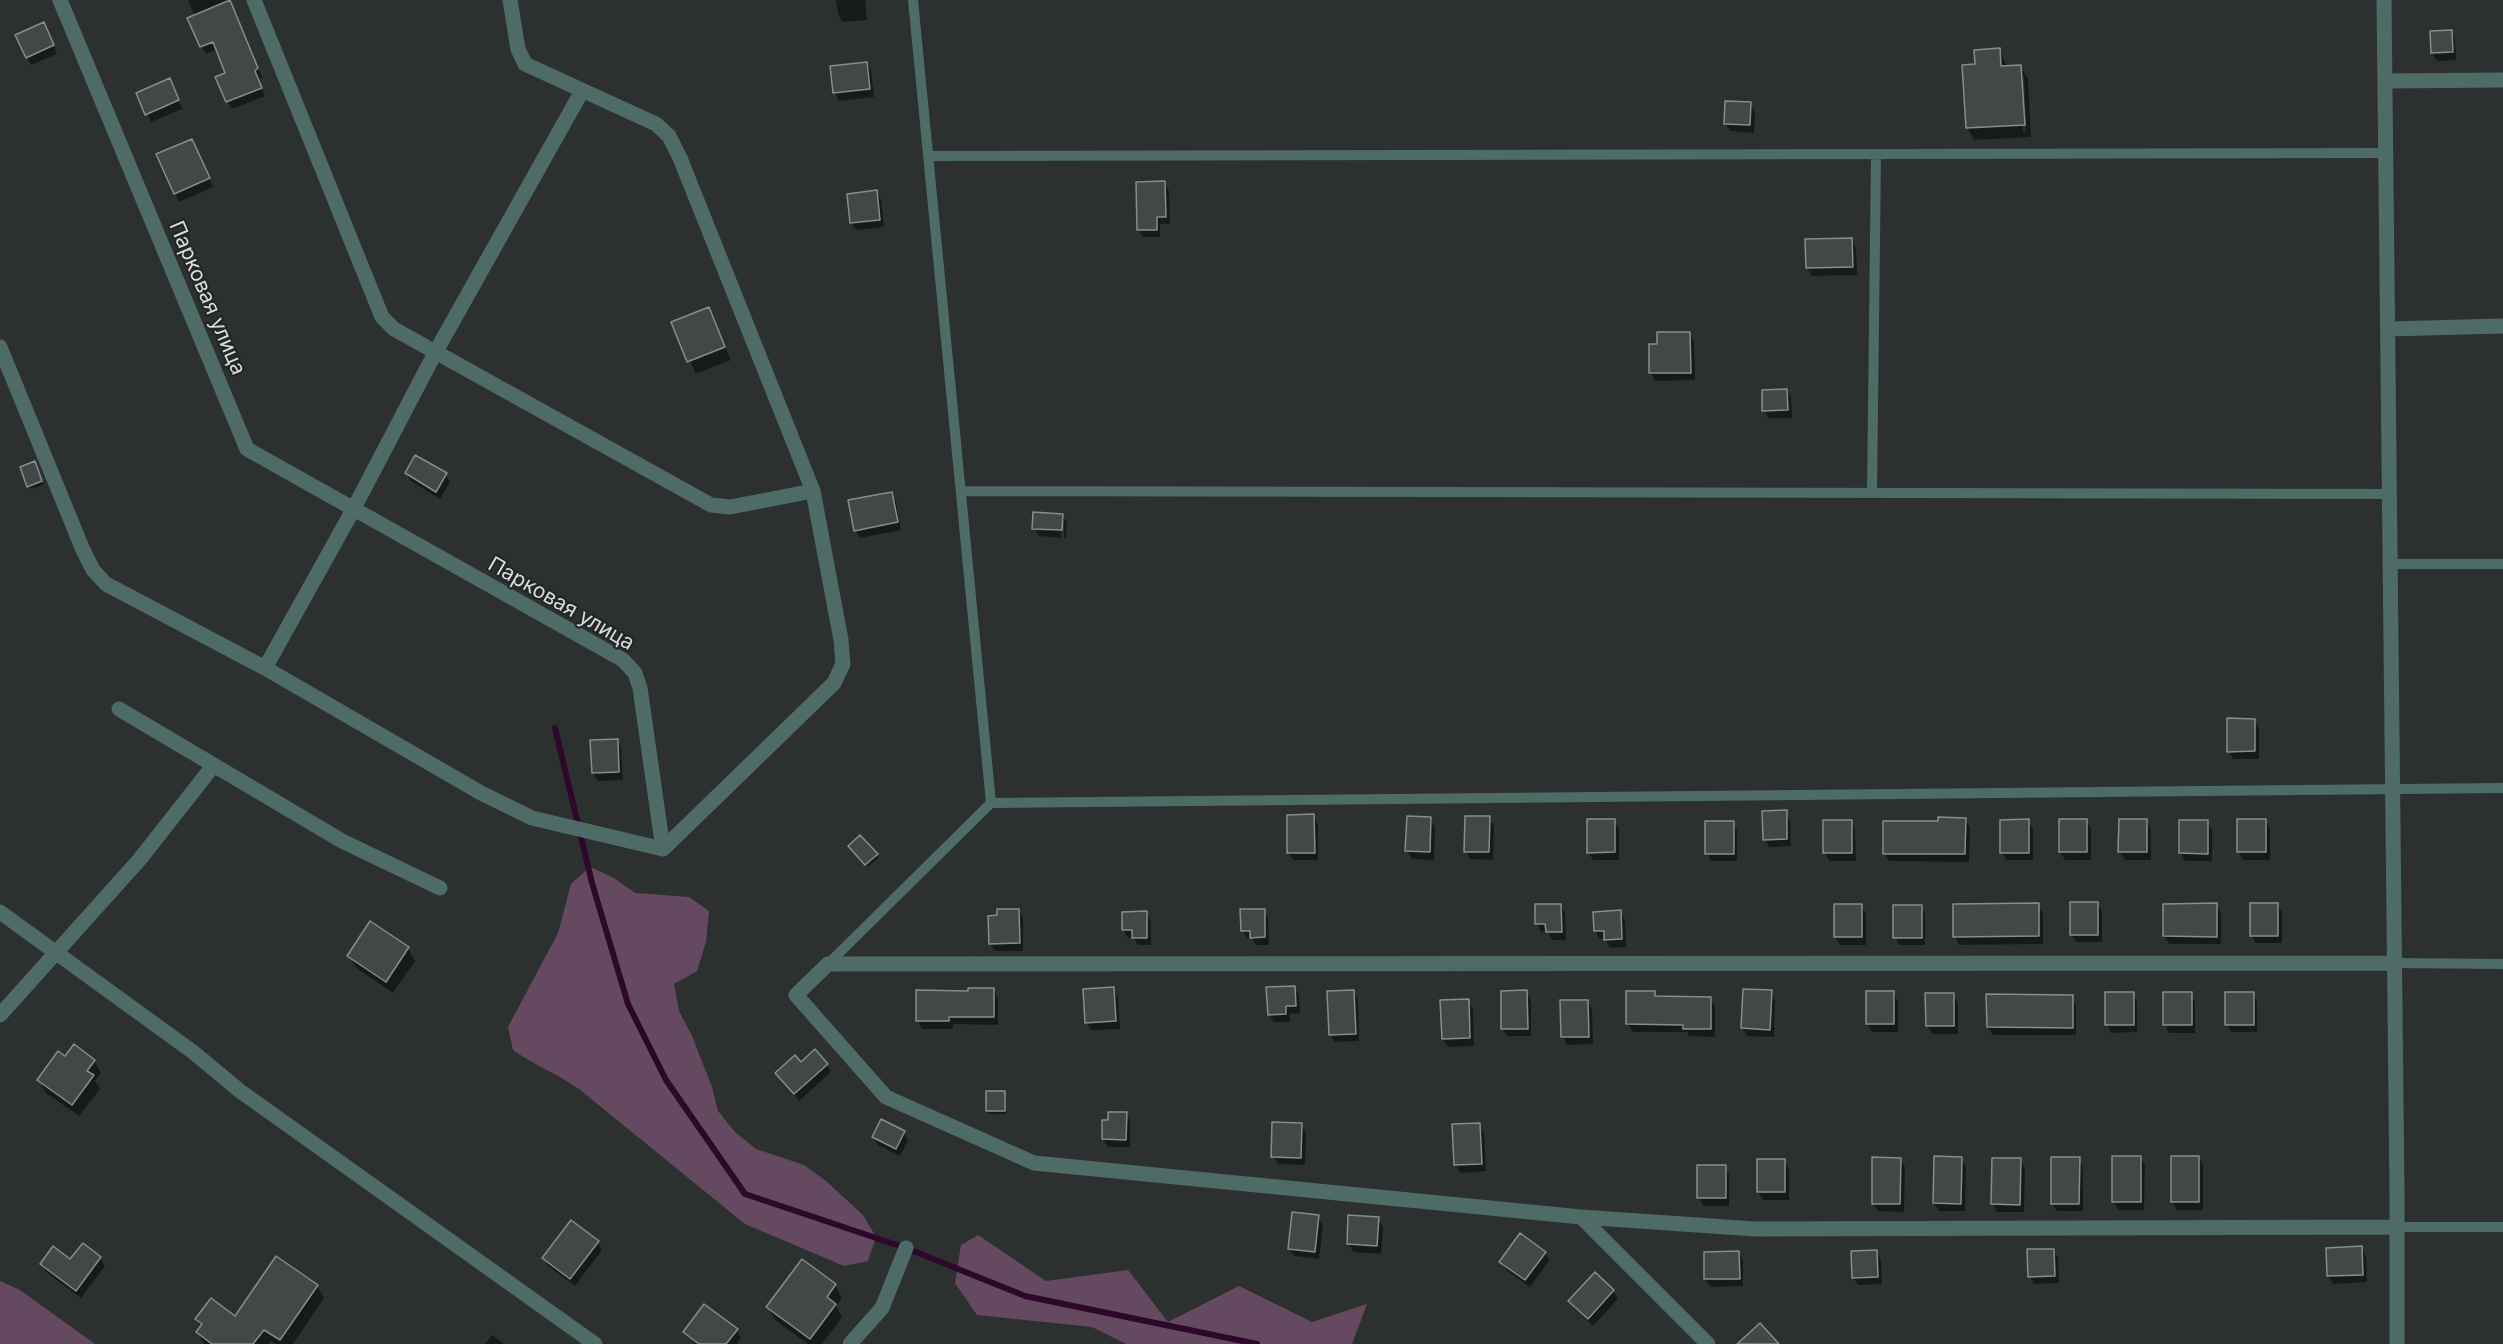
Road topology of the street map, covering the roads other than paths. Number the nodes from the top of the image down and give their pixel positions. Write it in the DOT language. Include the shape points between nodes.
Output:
graph roads {
  1 [pos="60,0"];
  2 [pos="254,0"];
  3 [pos="510,0"];
  4 [pos="913,0"];
  5 [pos="2384,0"];
  6 [pos="2503,80"];
  7 [pos="2385,81"];
  8 [pos="582,91"];
  9 [pos="2386,153"];
  10 [pos="1876,154"];
  11 [pos="928,156"];
  12 [pos="2503,326"];
  13 [pos="2388,329"];
  14 [pos="0,347"];
  15 [pos="435,353"];
  16 [pos="813,491"];
  17 [pos="961,491"];
  18 [pos="1872,493"];
  19 [pos="2390,494"];
  20 [pos="353,510"];
  21 [pos="2391,564"];
  22 [pos="2503,564"];
  23 [pos="265,668"];
  24 [pos="119,709"];
  25 [pos="213,766"];
  26 [pos="2393,788"];
  27 [pos="2503,788"];
  28 [pos="991,802"];
  29 [pos="663,849"];
  30 [pos="440,888"];
  31 [pos="0,912"];
  32 [pos="55,952"];
  33 [pos="2395,963"];
  34 [pos="828,964"];
  35 [pos="2503,964"];
  36 [pos="0,1015"];
  37 [pos="1581,1217"];
  38 [pos="2397,1227"];
  39 [pos="2503,1227"];
  40 [pos="906,1248"];
  41 [pos="595,1344"];
  42 [pos="850,1344"];
  43 [pos="1708,1344"];
  44 [pos="2397,1344"];
  1 -- 20 [label="street, Парковая улица" via="248,449"];
  2 -- 15 [label="street" via="382,316 394,329"];
  3 -- 8 [label="street" via="518,49 525,64"];
  4 -- 11 [label="lane"];
  5 -- 7 [label="street"];
  6 -- 7 [label="street"];
  7 -- 9 [label="street"];
  8 -- 15 [label="street"];
  8 -- 16 [label="street" via="656,124 669,136"];
  9 -- 10 [label="lane"];
  9 -- 13 [label="street"];
  10 -- 11 [label="lane"];
  10 -- 18 [label="lane"];
  11 -- 17 [label="lane"];
  12 -- 13 [label="street"];
  13 -- 19 [label="street"];
  14 -- 23 [label="street" via="93,570 106,584"];
  15 -- 16 [label="street" via="711,505 730,507"];
  15 -- 20 [label="street"];
  16 -- 29 [label="street" via="843,664 834,683"];
  17 -- 18 [label="lane"];
  17 -- 28 [label="lane"];
  18 -- 19 [label="lane"];
  19 -- 21 [label="street"];
  20 -- 23 [label="street"];
  20 -- 29 [label="street, Парковая улица" via="623,660 635,673"];
  21 -- 22 [label="lane"];
  21 -- 26 [label="street"];
  23 -- 29 [label="street" via="481,793 532,818"];
  24 -- 25 [label="street"];
  25 -- 30 [label="street" via="342,841"];
  25 -- 32 [label="street" via="140,859"];
  26 -- 27 [label="lane"];
  26 -- 28 [label="lane"];
  26 -- 33 [label="street"];
  28 -- 34 [label="lane"];
  31 -- 32 [label="street"];
  32 -- 36 [label="street"];
  32 -- 41 [label="street" via="240,1091"];
  33 -- 34 [label="street"];
  33 -- 35 [label="lane"];
  33 -- 38 [label="street"];
  34 -- 37 [label="street" via="796,995 886,1097 1034,1162"];
  37 -- 38 [label="street" via="1755,1229"];
  37 -- 43 [label="street"];
  38 -- 39 [label="lane"];
  38 -- 44 [label="street"];
  40 -- 42 [label="street" via="882,1308"];
}
